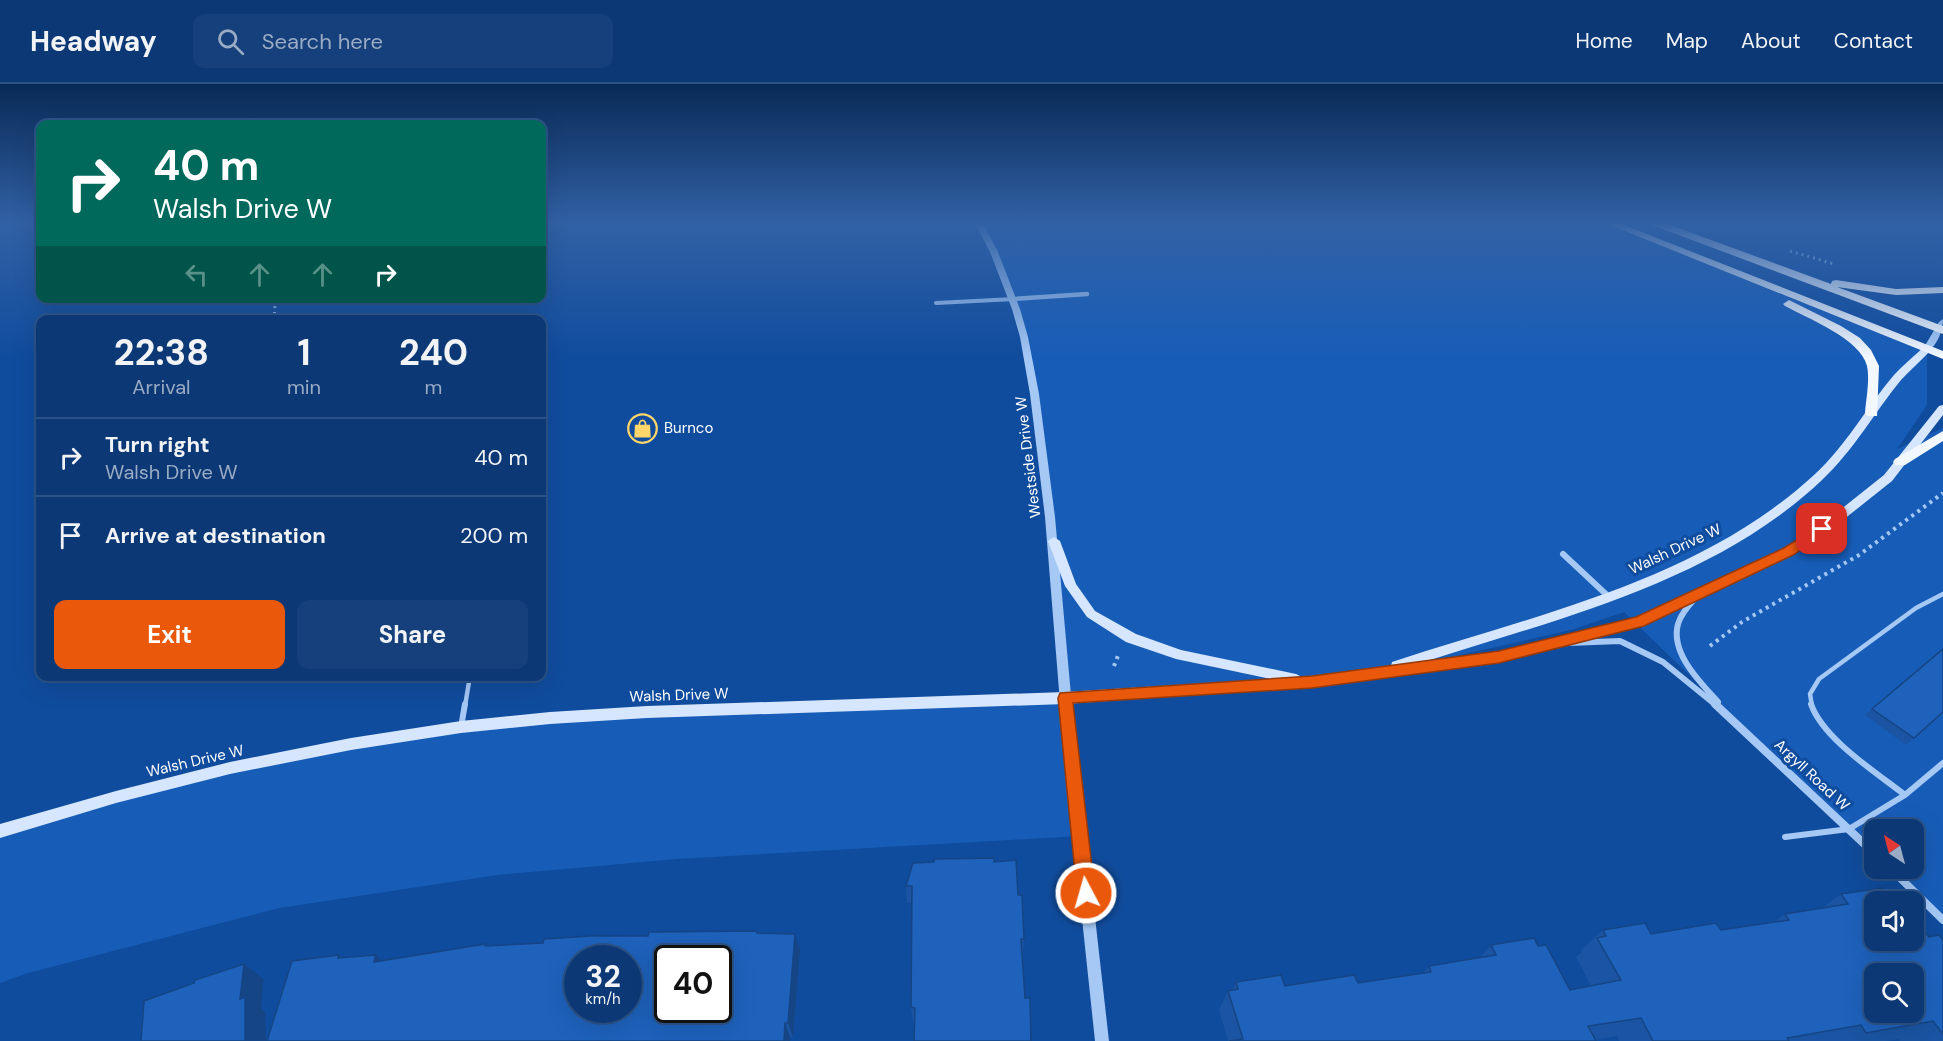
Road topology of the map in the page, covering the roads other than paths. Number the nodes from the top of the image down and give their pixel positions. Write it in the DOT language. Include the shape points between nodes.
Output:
graph roads {
  1 [pos="1002,268"];
  2 [pos="1720,268"];
  3 [pos="1775,268"];
  4 [pos="1723,269"];
  5 [pos="1779,269"];
  6 [pos="1943,290"];
  7 [pos="1087,294"];
  8 [pos="1014,299"];
  9 [pos="936,303"];
  10 [pos="1941,327"];
  11 [pos="1927,349"];
  12 [pos="1943,355"];
  13 [pos="1943,408"];
  14 [pos="1872,413"];
  15 [pos="1943,435"];
  16 [pos="1900,462"];
  17 [pos="1054,541"];
  18 [pos="1563,554"];
  19 [pos="1698,593"];
  20 [pos="1943,594"];
  21 [pos="1609,597"];
  22 [pos="1555,645"];
  23 [pos="1371,675"];
  24 [pos="469,681"];
  25 [pos="1312,682"];
  26 [pos="1065,698"];
  27 [pos="1730,716"];
  28 [pos="461,727"];
  29 [pos="1943,764"];
  30 [pos="1905,795"];
  31 [pos="1849,829"];
  32 [pos="0,831"];
  33 [pos="1785,837"];
  34 [pos="1864,843"];
  35 [pos="1901,879"];
  36 [pos="1943,920"];
  37 [pos="1102,1041"];
  1 -- 8 [label="street, Westside Drive W"];
  2 -- 4 [label="main road"];
  3 -- 5 [label="main road"];
  4 -- 11 [label="main road"];
  4 -- 14 [label="main road" via="1856,341 1874,366"];
  5 -- 6 [label="main road" via="1896,292"];
  5 -- 10 [label="main road"];
  7 -- 8 [label="street"];
  8 -- 9 [label="lane"];
  8 -- 17 [label="street, Westside Drive W" via="1035,389"];
  10 -- 11 [label="street"];
  11 -- 12 [label="main road"];
  11 -- 14 [label="main road, Walsh Drive W" via="1898,377"];
  13 -- 16 [label="main road, Walsh Drive W"];
  14 -- 21 [label="main road, Walsh Drive W" via="1845,450 1789,503 1694,562"];
  15 -- 16 [label="main road"];
  16 -- 19 [label="main road, Walsh Drive W" via="1888,478 1788,552"];
  17 -- 25 [label="main road" via="1071,586 1091,614 1131,638 1181,655"];
  17 -- 26 [label="street, Westside Drive W"];
  18 -- 21 [label="street"];
  19 -- 22 [label="main road, Walsh Drive W" via="1639,622"];
  19 -- 27 [label="street" via="1677,624 1677,639 1693,672"];
  20 -- 30 [label="lane" via="1916,608 1819,679 1809,699 1815,714 1833,735"];
  21 -- 23 [label="main road, Walsh Drive W"];
  22 -- 23 [label="main road, Walsh Drive W"];
  22 -- 27 [label="street" via="1620,641 1639,648 1671,668"];
  23 -- 25 [label="main road, Walsh Drive W"];
  24 -- 28 [label="lane"];
  25 -- 26 [label="main road, Walsh Drive W"];
  26 -- 28 [label="main road, Walsh Drive W" via="647,712"];
  26 -- 37 [label="street, Westside Drive W"];
  27 -- 31 [label="street, Argyll Road W"];
  28 -- 32 [label="main road, Walsh Drive W" via="230,768 116,796"];
  29 -- 30 [label="lane"];
  30 -- 31 [label="lane"];
  31 -- 33 [label="lane"];
  31 -- 34 [label="street, Argyll Road W"];
  35 -- 36 [label="street"];
}
